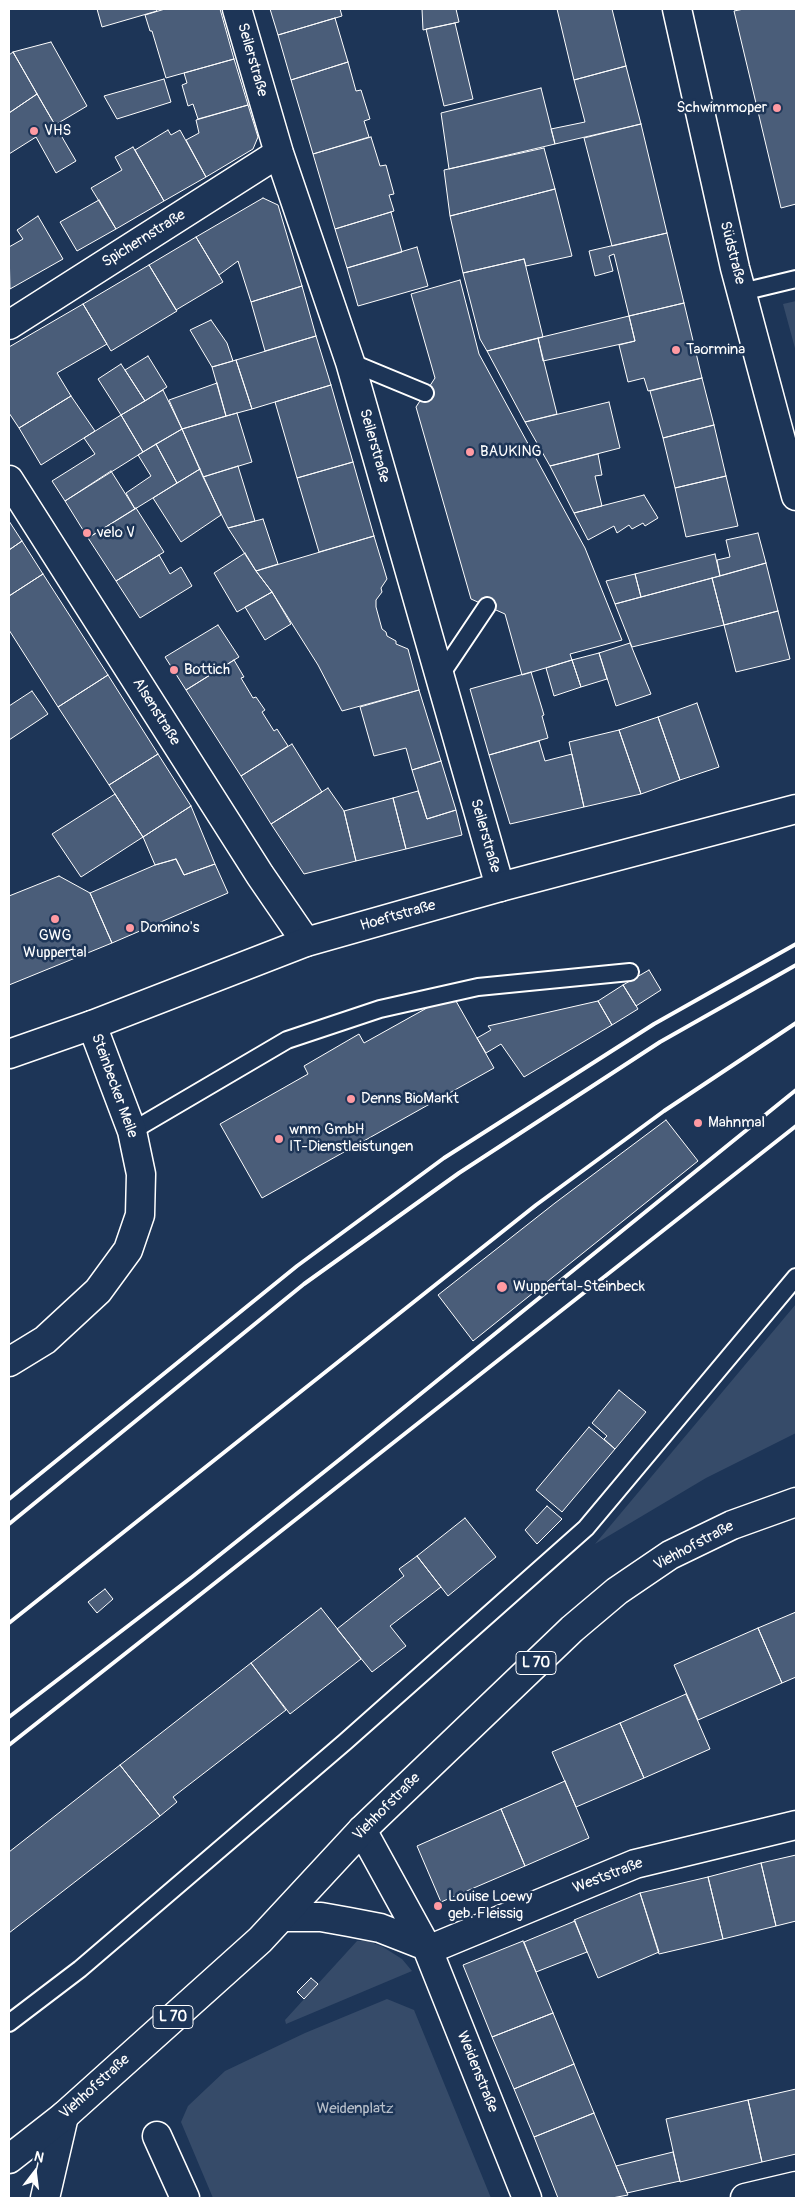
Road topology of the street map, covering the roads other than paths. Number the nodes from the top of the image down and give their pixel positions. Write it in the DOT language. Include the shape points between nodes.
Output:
graph roads {
  1 [pos="237,9"];
  2 [pos="677,9"];
  3 [pos="279,153"];
  4 [pos="796,279"];
  5 [pos="742,292"];
  6 [pos="9,324"];
  7 [pos="350,362"];
  8 [pos="425,393"];
  9 [pos="9,480"];
  10 [pos="796,496"];
  11 [pos="487,606"];
  12 [pos="440,676"];
  13 [pos="796,809"];
  14 [pos="500,887"];
  15 [pos="306,942"];
  16 [pos="630,972"];
  17 [pos="92,1025"];
  18 [pos="9,1054"];
  19 [pos="132,1131"];
  20 [pos="796,1277"];
  21 [pos="9,1362"];
  22 [pos="796,1502"];
  23 [pos="796,1825"];
  24 [pos="362,1830"];
  25 [pos="282,1917"];
  26 [pos="427,1948"];
  27 [pos="9,2023"];
  28 [pos="64,2116"];
  29 [pos="157,2136"];
  30 [pos="9,2159"];
  31 [pos="796,2186"];
  32 [pos="45,2198"];
  33 [pos="186,2198"];
  34 [pos="527,2198"];
  35 [pos="745,2198"];
  1 -- 3 [label="street, Seilerstraße"];
  2 -- 5 [label="street, Südstraße"];
  3 -- 6 [label="street, Spichernstraße"];
  3 -- 7 [label="street, Seilerstraße"];
  4 -- 5 [label="lane"];
  5 -- 10 [label="street, Südstraße"];
  7 -- 8 [label="lane"];
  7 -- 12 [label="street, Seilerstraße"];
  9 -- 15 [label="street, Alsenstraße"];
  11 -- 12 [label="lane"];
  12 -- 14 [label="street, Seilerstraße"];
  13 -- 14 [label="street, Hoeftstraße"];
  14 -- 15 [label="street, Hoeftstraße"];
  15 -- 17 [label="street, Hoeftstraße"];
  16 -- 19 [label="lane" via="478,987 380,1009 287,1040"];
  17 -- 18 [label="street, Hoeftstraße"];
  17 -- 19 [label="street, Steinbecker Meile"];
  19 -- 21 [label="street, Steinbecker Meile" via="141,1174 140,1214 128,1250 98,1291 45,1340"];
  20 -- 27 [label="lane" via="586,1528 345,1742 80,1969"];
  22 -- 24 [label="street, Viehhofstraße / L 70" via="732,1525 679,1551 617,1591 572,1629"];
  23 -- 26 [label="street, Weststraße" via="635,1864"];
  24 -- 25 [label="street, Viehhofstraße / L 70"];
  24 -- 26 [label="street, Weidenstraße"];
  25 -- 26 [label="street" via="321,1917 380,1928"];
  25 -- 28 [label="street, Viehhofstraße / L 70"];
  26 -- 34 [label="street, Weidenstraße"];
  28 -- 30 [label="street, Viehhofstraße / L 70"];
  28 -- 32 [label="street"];
  29 -- 33 [label="street"];
  31 -- 35 [label="street"];
}
